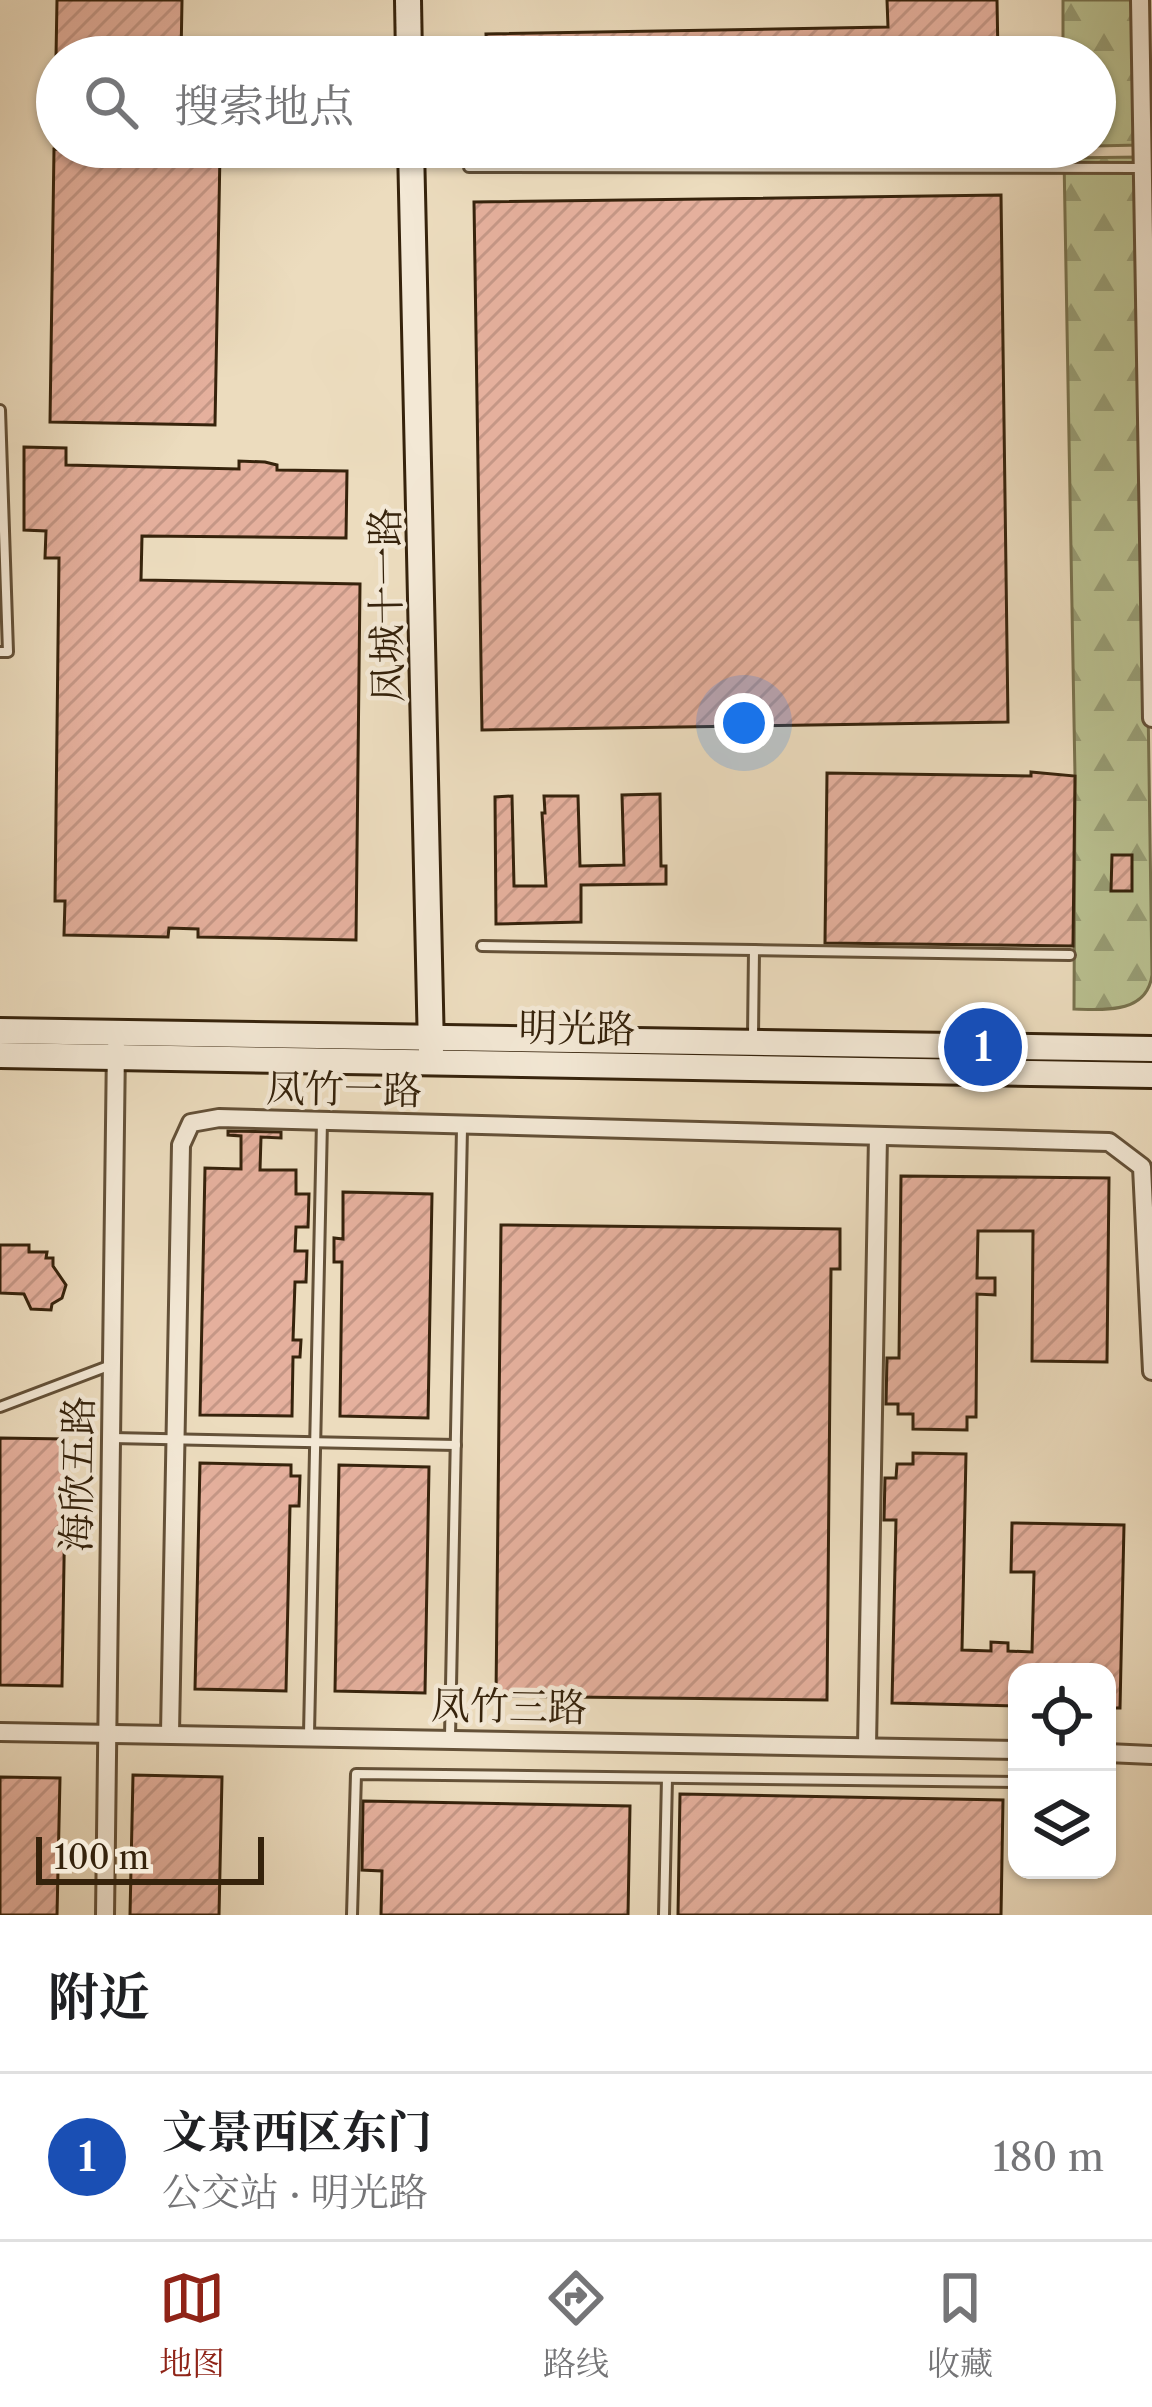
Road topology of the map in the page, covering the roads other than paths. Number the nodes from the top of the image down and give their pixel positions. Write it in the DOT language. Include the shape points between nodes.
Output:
graph roads {
  1 [pos="408,0"];
  2 [pos="1140,0"];
  3 [pos="409,36"];
  4 [pos="411,168"];
  5 [pos="1116,168"];
  6 [pos="1143,168"];
  7 [pos="0,410"];
  8 [pos="0,652"];
  9 [pos="1152,718"];
  10 [pos="482,946"];
  11 [pos="754,950"];
  12 [pos="1070,955"];
  13 [pos="0,1031"];
  14 [pos="753,1043"];
  15 [pos="116,1045"];
  16 [pos="1152,1049"];
  17 [pos="431,1050"];
  18 [pos="0,1055"];
  19 [pos="1152,1075"];
  20 [pos="322,1121"];
  21 [pos="462,1125"];
  22 [pos="878,1136"];
  23 [pos="112,1364"];
  24 [pos="1152,1371"];
  25 [pos="0,1407"];
  26 [pos="111,1438"];
  27 [pos="175,1439"];
  28 [pos="314,1442"];
  29 [pos="456,1445"];
  30 [pos="0,1732"];
  31 [pos="107,1733"];
  32 [pos="170,1733"];
  33 [pos="309,1736"];
  34 [pos="450,1738"];
  35 [pos="867,1746"];
  36 [pos="1008,1750"];
  37 [pos="1116,1753"];
  38 [pos="1152,1754"];
  39 [pos="667,1778"];
  40 [pos="1008,1782"];
  41 [pos="105,1915"];
  42 [pos="352,1915"];
  43 [pos="664,1915"];
  1 -- 3 [label="main road"];
  2 -- 6 [label="street"];
  4 -- 17 [label="main road, 凤城十一路"];
  5 -- 6 [label="lane"];
  6 -- 9 [label="street"];
  7 -- 8 [label="lane" via="8,652"];
  10 -- 11 [label="lane"];
  11 -- 12 [label="lane"];
  11 -- 14 [label="lane"];
  13 -- 15 [label="main road, 明光路"];
  14 -- 16 [label="main road, 明光路"];
  14 -- 17 [label="main road, 明光路"];
  15 -- 17 [label="main road, 明光路"];
  15 -- 18 [label="main road, 明光路"];
  15 -- 23 [label="street, 海欣五路"];
  17 -- 19 [label="main road, 明光路"];
  20 -- 21 [label="street, 凤竹一路"];
  20 -- 27 [label="street, 凤竹一路" via="191,1123 181,1145"];
  20 -- 28 [label="lane"];
  21 -- 22 [label="street, 凤竹一路"];
  21 -- 29 [label="lane"];
  22 -- 24 [label="street, 凤竹一路" via="1109,1142 1142,1167"];
  22 -- 35 [label="street"];
  23 -- 25 [label="lane"];
  23 -- 26 [label="street, 海欣五路"];
  26 -- 27 [label="lane"];
  26 -- 31 [label="street, 海欣五路"];
  27 -- 28 [label="lane"];
  27 -- 32 [label="street, 凤竹一路"];
  28 -- 29 [label="lane"];
  28 -- 33 [label="lane"];
  29 -- 34 [label="lane"];
  30 -- 31 [label="street, 凤竹三路"];
  31 -- 32 [label="street, 凤竹三路"];
  31 -- 41 [label="street, 海欣五路"];
  32 -- 33 [label="street, 凤竹三路"];
  33 -- 34 [label="street, 凤竹三路"];
  34 -- 35 [label="street, 凤竹三路"];
  35 -- 36 [label="street, 凤竹三路"];
  37 -- 38 [label="street"];
  39 -- 40 [label="lane"];
  39 -- 42 [label="lane" via="356,1774"];
  39 -- 43 [label="lane"];
}
